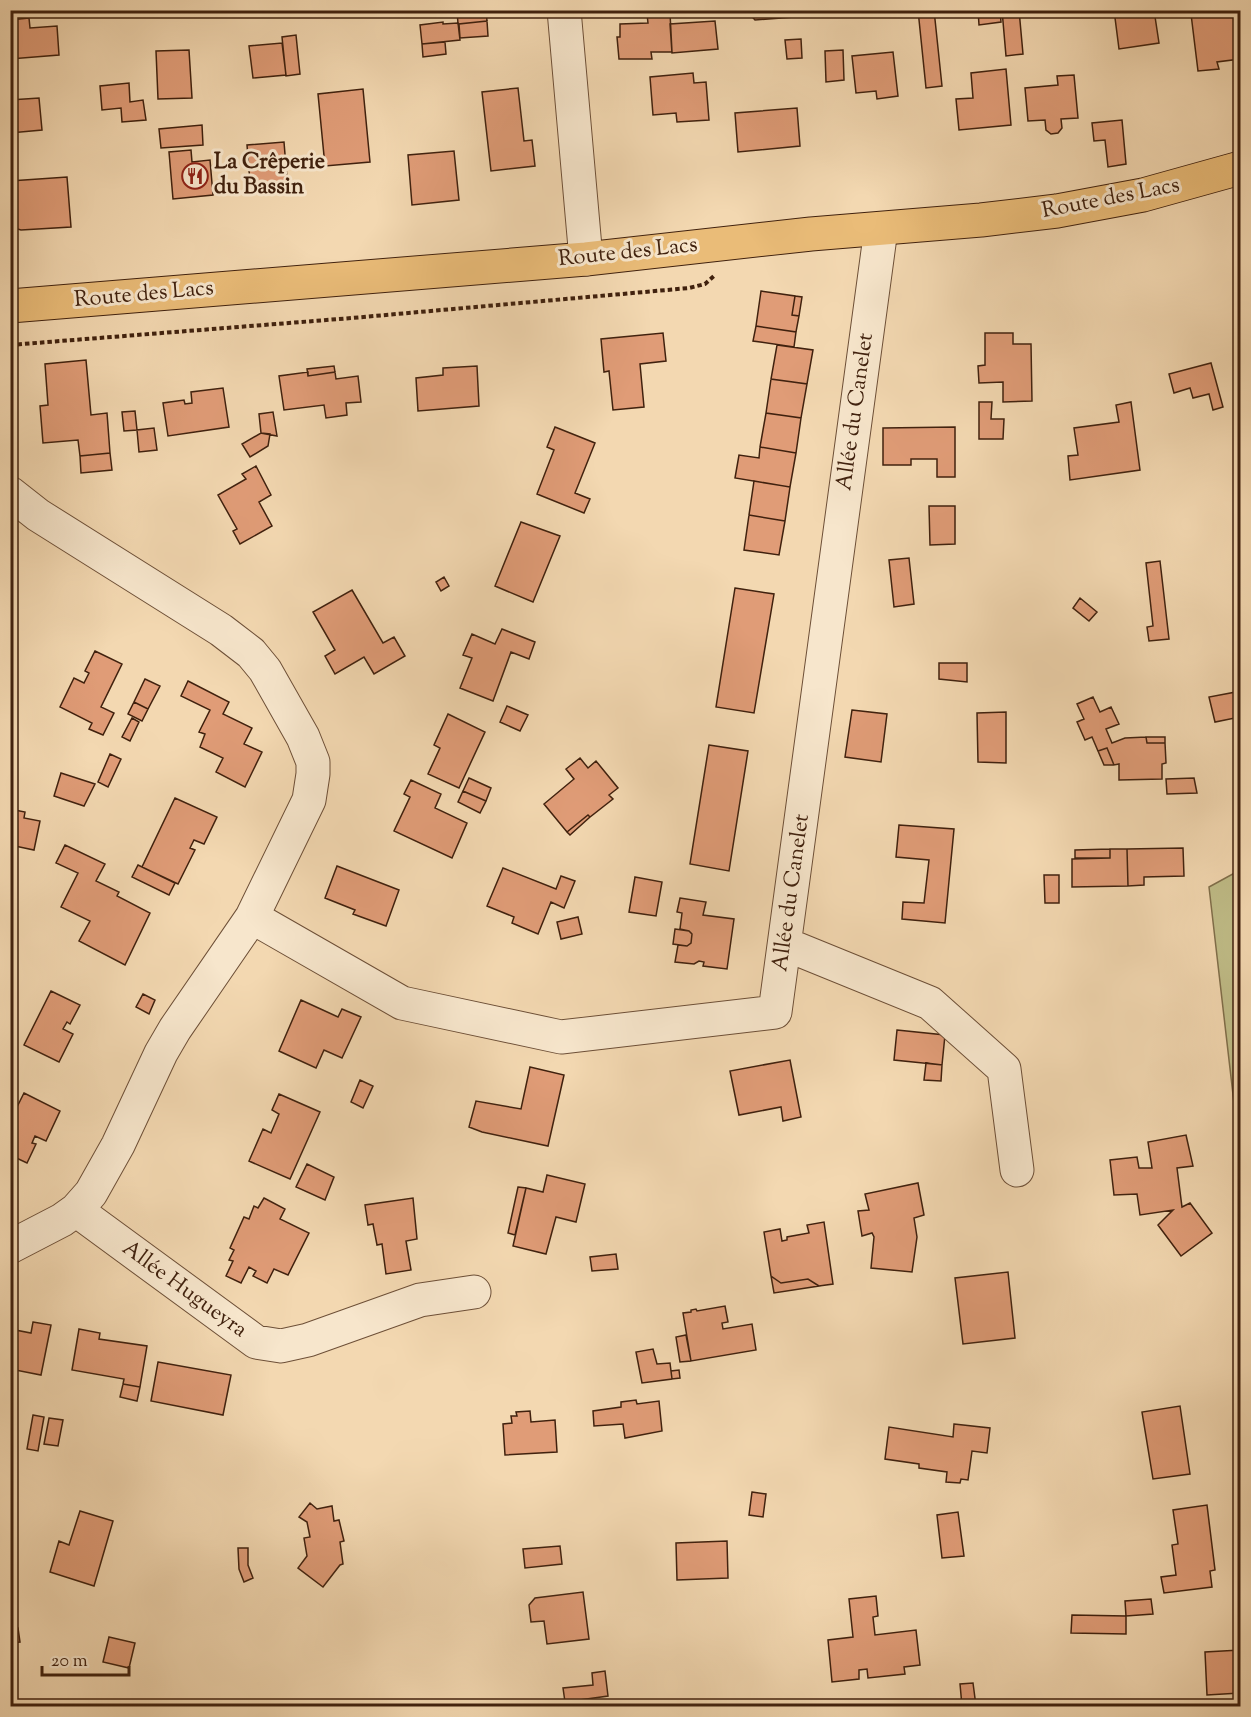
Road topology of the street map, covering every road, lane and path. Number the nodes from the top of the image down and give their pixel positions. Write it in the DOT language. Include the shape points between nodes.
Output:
graph roads {
  1 [pos="564,10"];
  2 [pos="1240,168"];
  3 [pos="881,229"];
  4 [pos="586,259"];
  5 [pos="10,306"];
  6 [pos="10,493"];
  7 [pos="252,917"];
  8 [pos="785,944"];
  9 [pos="1017,1170"];
  10 [pos="76,1210"];
  11 [pos="10,1247"];
  12 [pos="474,1292"];
  1 -- 4 [label="street"];
  2 -- 3 [label="main road, Route des Lacs" via="1185,185 1085,207"];
  3 -- 4 [label="main road, Route des Lacs"];
  3 -- 8 [label="street, Allée du Canelet"];
  4 -- 5 [label="main road, Route des Lacs"];
  6 -- 7 [label="street" via="38,515 237,641 265,670 293,718 313,762 313,784 309,800"];
  7 -- 8 [label="street, Allée du Canelet" via="402,1003 561,1037 775,1012"];
  7 -- 10 [label="street" via="175,1029 108,1162 91,1193"];
  8 -- 9 [label="street" via="930,1003 1004,1069"];
  10 -- 11 [label="street"];
  10 -- 12 [label="street, Allée Hugueyra" via="256,1342 281,1346 299,1342 420,1300"];
}
